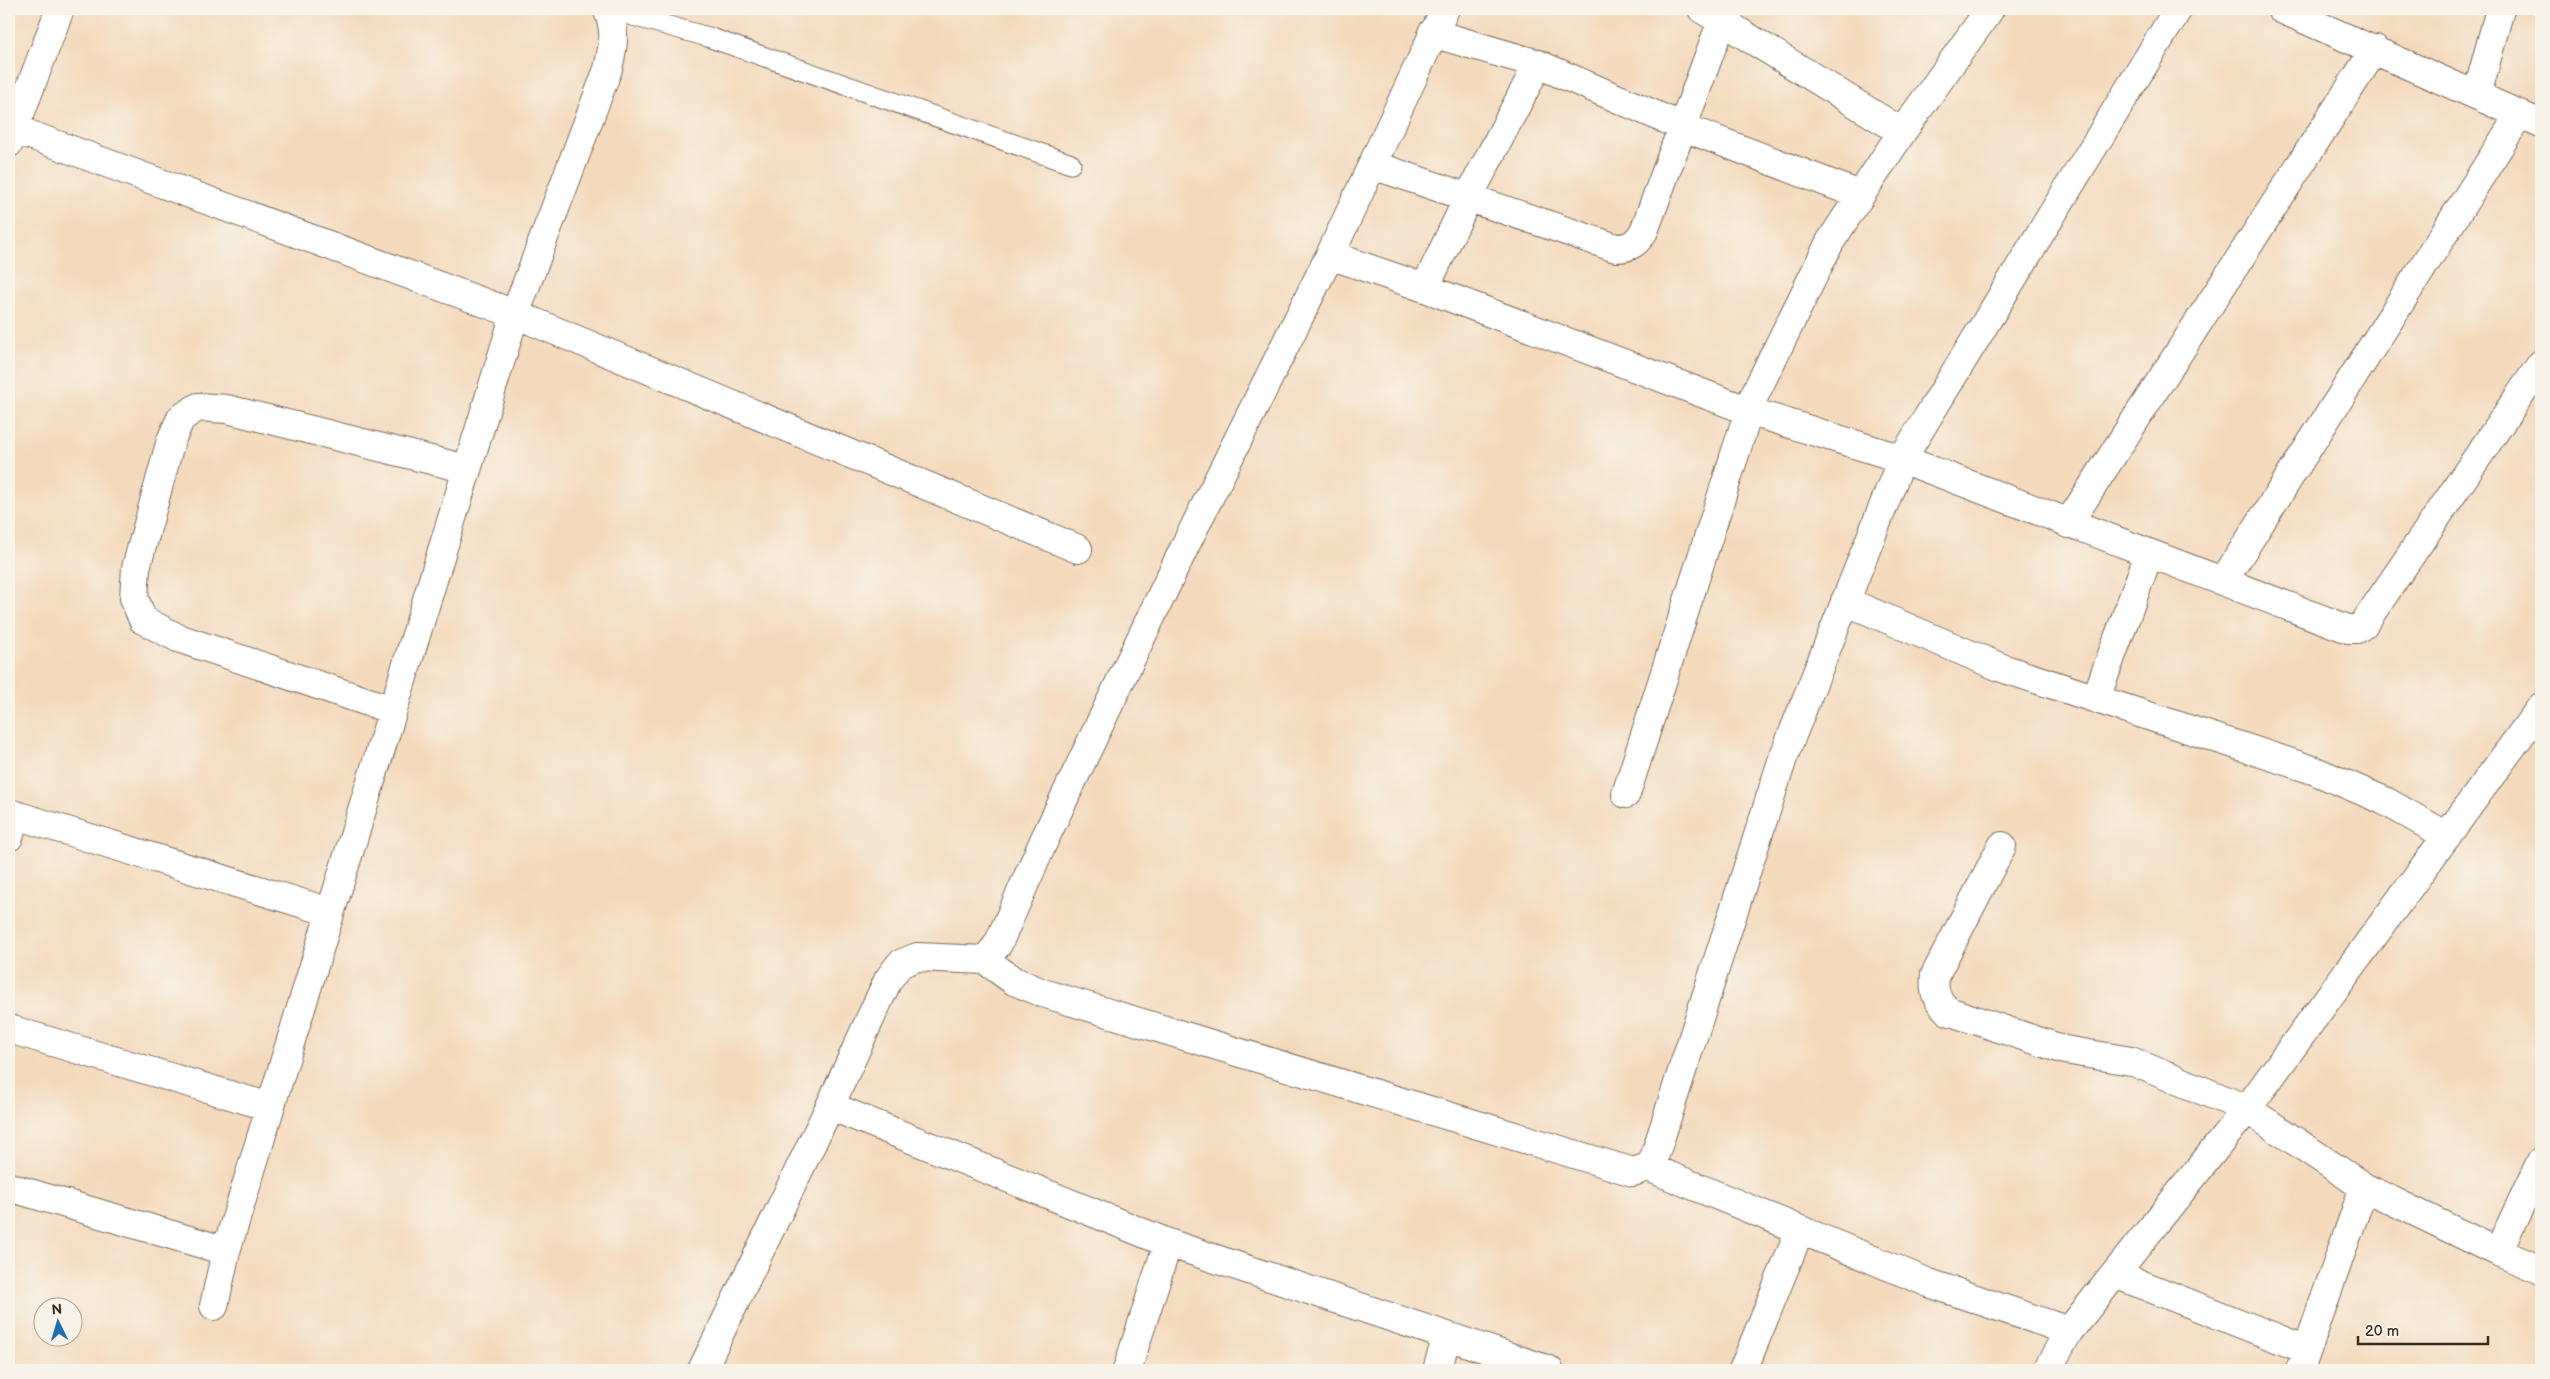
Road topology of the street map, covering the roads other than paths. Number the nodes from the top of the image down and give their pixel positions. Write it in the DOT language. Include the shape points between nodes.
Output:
graph roads {
  1 [pos="60,9"];
  2 [pos="608,9"];
  3 [pos="1445,9"];
  4 [pos="1990,9"];
  5 [pos="2178,9"];
  6 [pos="2281,9"];
  7 [pos="2500,9"];
  8 [pos="1712,14"];
  9 [pos="1432,33"];
  10 [pos="2374,50"];
  11 [pos="1538,64"];
  12 [pos="2476,95"];
  13 [pos="2531,119"];
  14 [pos="1682,127"];
  15 [pos="1902,132"];
  16 [pos="10,133"];
  17 [pos="1071,164"];
  18 [pos="1372,165"];
  19 [pos="1860,195"];
  20 [pos="1468,198"];
  21 [pos="1330,256"];
  22 [pos="1425,288"];
  23 [pos="515,314"];
  24 [pos="2541,364"];
  25 [pos="1749,411"];
  26 [pos="1902,459"];
  27 [pos="467,469"];
  28 [pos="2068,524"];
  29 [pos="1078,549"];
  30 [pos="2149,554"];
  31 [pos="2224,580"];
  32 [pos="1845,601"];
  33 [pos="2096,698"];
  34 [pos="2541,707"];
  35 [pos="392,710"];
  36 [pos="1626,794"];
  37 [pos="11,821"];
  38 [pos="2447,836"];
  39 [pos="2002,846"];
  40 [pos="330,912"];
  41 [pos="985,960"];
  42 [pos="9,1029"];
  43 [pos="830,1106"];
  44 [pos="270,1107"];
  45 [pos="2247,1109"];
  46 [pos="2541,1161"];
  47 [pos="1648,1166"];
  48 [pos="9,1187"];
  49 [pos="2364,1187"];
  50 [pos="1800,1230"];
  51 [pos="1168,1243"];
  52 [pos="226,1251"];
  53 [pos="2498,1252"];
  54 [pos="2541,1270"];
  55 [pos="2115,1274"];
  56 [pos="214,1306"];
  57 [pos="2069,1330"];
  58 [pos="1447,1336"];
  59 [pos="2304,1360"];
  60 [pos="702,1370"];
  61 [pos="1127,1370"];
  62 [pos="1437,1370"];
  63 [pos="1549,1370"];
  64 [pos="1743,1370"];
  65 [pos="2047,1370"];
  1 -- 16 [label="street"];
  2 -- 17 [label="lane" via="708,36"];
  2 -- 23 [label="street" via="613,22 614,42 608,69"];
  3 -- 9 [label="street"];
  4 -- 15 [label="street"];
  5 -- 26 [label="street"];
  6 -- 10 [label="street"];
  7 -- 12 [label="street"];
  8 -- 14 [label="street"];
  8 -- 15 [label="street"];
  9 -- 11 [label="street"];
  9 -- 18 [label="street"];
  10 -- 12 [label="street"];
  10 -- 28 [label="street"];
  11 -- 14 [label="street"];
  11 -- 20 [label="street"];
  12 -- 13 [label="street"];
  13 -- 31 [label="street"];
  14 -- 19 [label="street"];
  14 -- 20 [label="street" via="1644,231 1626,248 1616,248"];
  15 -- 19 [label="street"];
  16 -- 23 [label="street"];
  18 -- 20 [label="street"];
  18 -- 21 [label="street"];
  19 -- 25 [label="street" via="1802,295"];
  20 -- 22 [label="street"];
  21 -- 22 [label="street"];
  21 -- 41 [label="street" via="1187,542 1046,836 998,944"];
  22 -- 25 [label="street"];
  23 -- 27 [label="street"];
  23 -- 29 [label="street"];
  24 -- 31 [label="street" via="2360,628 2348,629"];
  25 -- 26 [label="street"];
  25 -- 36 [label="street"];
  26 -- 28 [label="street"];
  26 -- 32 [label="street"];
  27 -- 35 [label="street"];
  27 -- 35 [label="street" via="227,409 198,407 181,418 171,440 136,568 134,598 143,620 178,638"];
  28 -- 30 [label="street"];
  30 -- 31 [label="street"];
  30 -- 33 [label="street"];
  32 -- 33 [label="street" via="2002,668"];
  32 -- 47 [label="street" via="1783,758 1653,1161"];
  33 -- 38 [label="street" via="2313,770 2384,801"];
  34 -- 38 [label="street"];
  35 -- 40 [label="street"];
  37 -- 40 [label="street"];
  38 -- 45 [label="street"];
  39 -- 45 [label="street" via="1934,975 1933,991 1938,1001 1948,1010 2065,1050 2131,1061"];
  40 -- 44 [label="street"];
  41 -- 43 [label="street" via="917,957 900,964 888,980"];
  41 -- 47 [label="street" via="1014,980 1052,996 1632,1172"];
  42 -- 44 [label="street"];
  43 -- 51 [label="street"];
  43 -- 60 [label="street"];
  44 -- 52 [label="street"];
  45 -- 49 [label="street"];
  45 -- 55 [label="street"];
  46 -- 53 [label="street"];
  47 -- 50 [label="street"];
  48 -- 52 [label="street"];
  49 -- 53 [label="street"];
  49 -- 59 [label="street"];
  50 -- 57 [label="street" via="1929,1283"];
  50 -- 64 [label="street"];
  51 -- 58 [label="street"];
  51 -- 61 [label="street"];
  52 -- 56 [label="street"];
  53 -- 54 [label="street"];
  55 -- 57 [label="street"];
  55 -- 59 [label="street"];
  57 -- 65 [label="street"];
  58 -- 62 [label="street"];
  58 -- 63 [label="street"];
}
